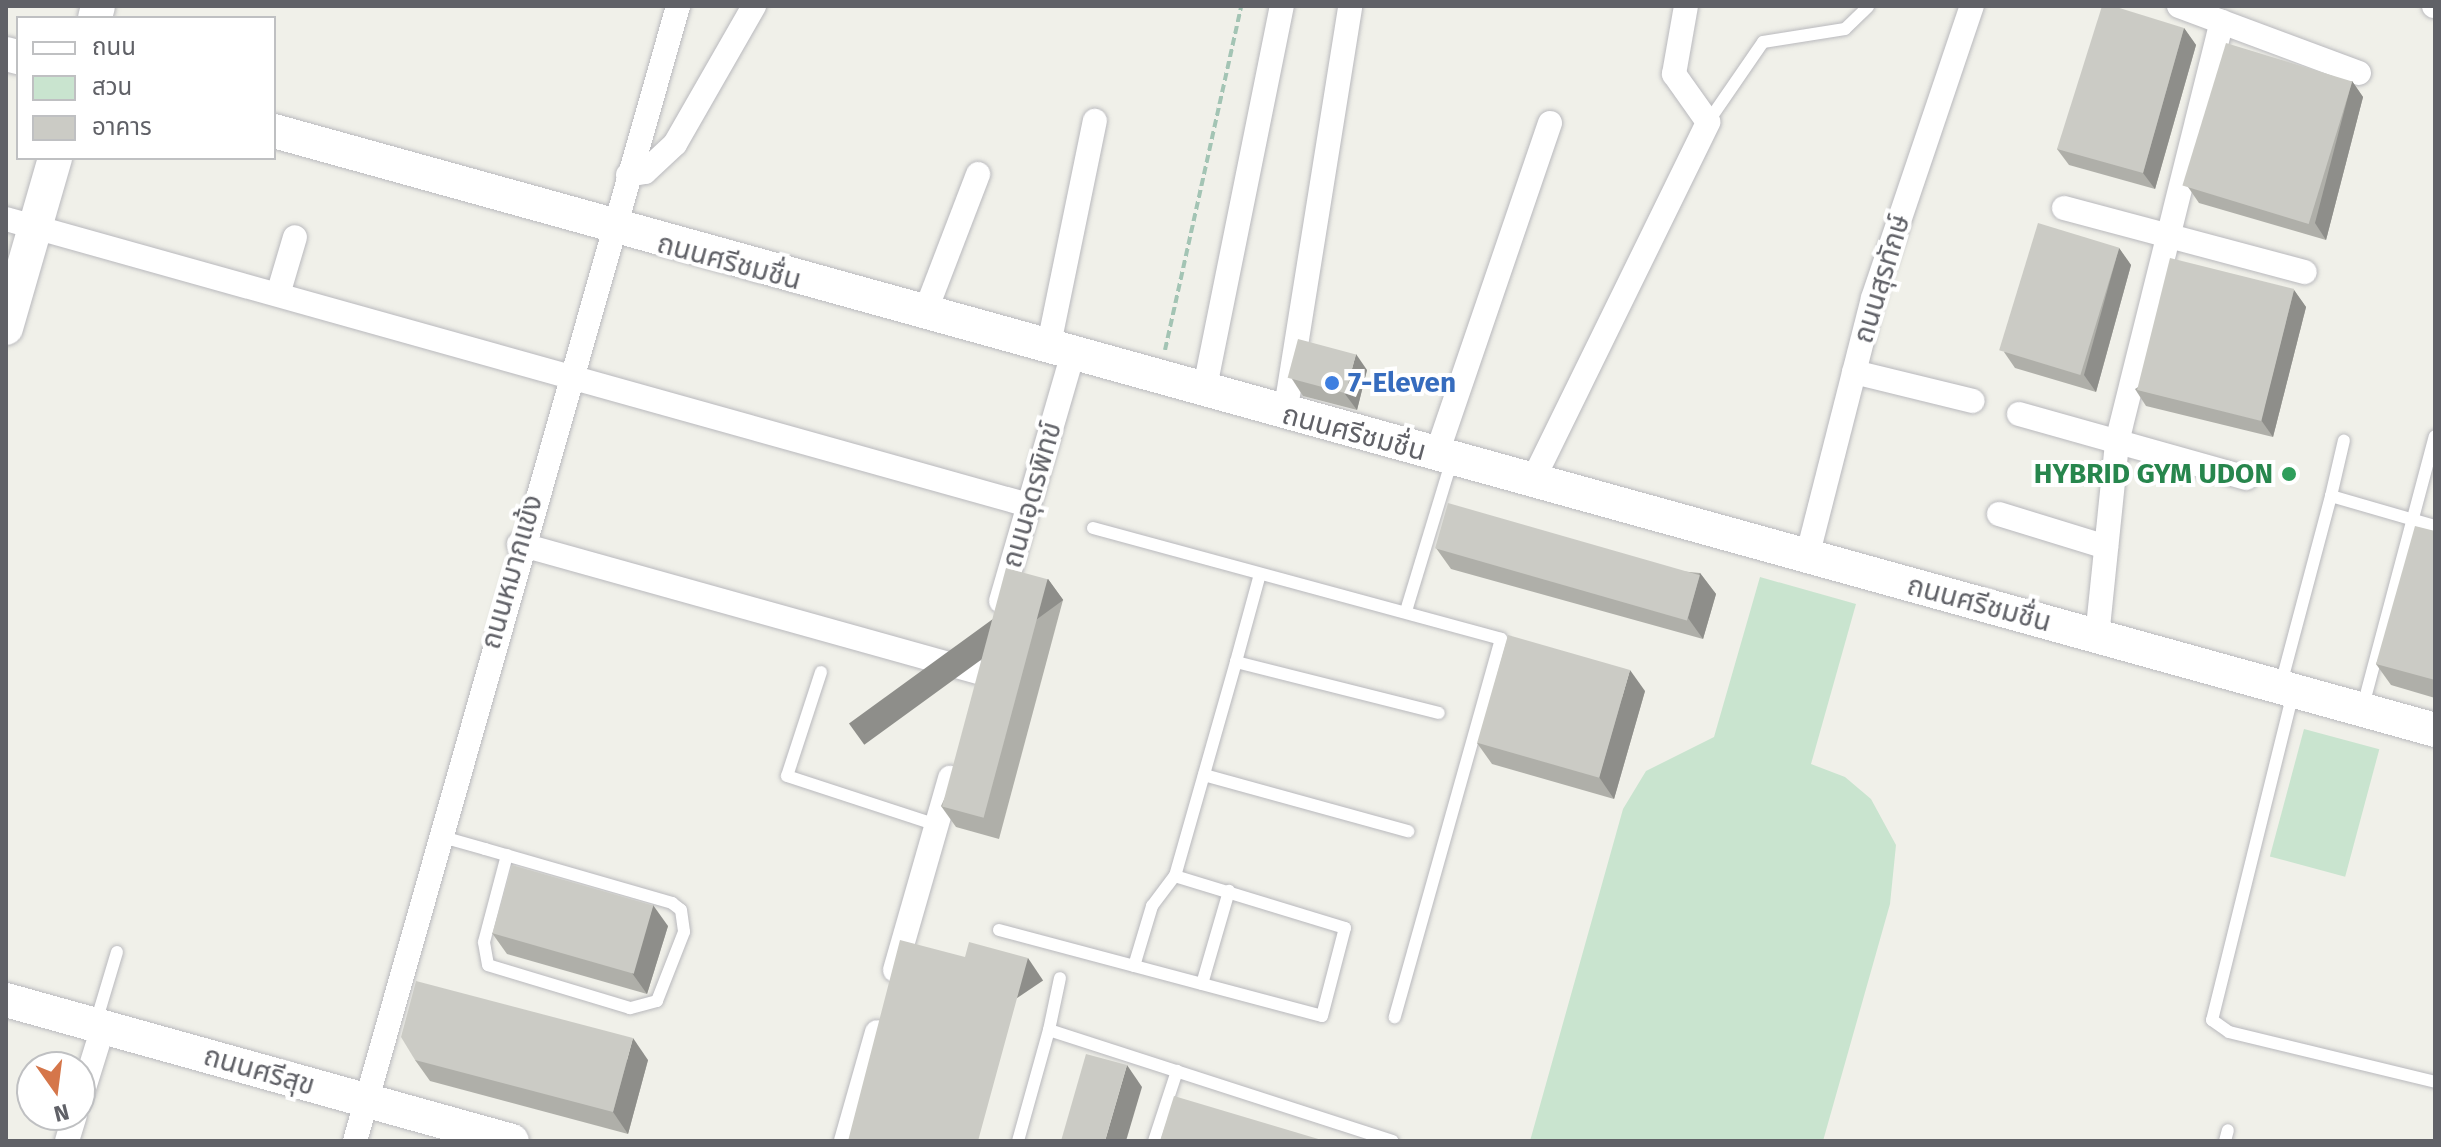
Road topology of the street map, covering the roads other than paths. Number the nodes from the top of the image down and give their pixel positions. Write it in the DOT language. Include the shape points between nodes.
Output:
graph roads {
  1 [pos="678,6"];
  2 [pos="754,6"];
  3 [pos="1282,6"];
  4 [pos="1686,6"];
  5 [pos="1972,6"];
  6 [pos="2179,6"];
  7 [pos="1868,7"];
  8 [pos="1350,8"];
  9 [pos="2222,22"];
  10 [pos="2359,73"];
  11 [pos="1095,121"];
  12 [pos="1708,122"];
  13 [pos="1550,123"];
  14 [pos="276,132"];
  15 [pos="54,160"];
  16 [pos="978,174"];
  17 [pos="628,175"];
  18 [pos="2064,208"];
  19 [pos="21,222"];
  20 [pos="611,229"];
  21 [pos="2168,234"];
  22 [pos="295,237"];
  23 [pos="2305,272"];
  24 [pos="279,291"];
  25 [pos="924,315"];
  26 [pos="6,328"];
  27 [pos="1060,352"];
  28 [pos="1854,372"];
  29 [pos="568,378"];
  30 [pos="1204,392"];
  31 [pos="1973,401"];
  32 [pos="1285,414"];
  33 [pos="2019,414"];
  34 [pos="2435,436"];
  35 [pos="2344,440"];
  36 [pos="2117,442"];
  37 [pos="1444,458"];
  38 [pos="2246,478"];
  39 [pos="1532,482"];
  40 [pos="2331,496"];
  41 [pos="1028,505"];
  42 [pos="1999,514"];
  43 [pos="2412,520"];
  44 [pos="2435,526"];
  45 [pos="1093,528"];
  46 [pos="519,544"];
  47 [pos="2106,547"];
  48 [pos="1807,557"];
  49 [pos="1260,574"];
  50 [pos="1406,611"];
  51 [pos="2097,637"];
  52 [pos="1236,662"];
  53 [pos="821,672"];
  54 [pos="981,673"];
  55 [pos="2287,689"];
  56 [pos="972,703"];
  57 [pos="2362,710"];
  58 [pos="1439,713"];
  59 [pos="2435,730"];
  60 [pos="959,749"];
  61 [pos="1204,775"];
  62 [pos="937,825"];
  63 [pos="1408,831"];
  64 [pos="439,836"];
  65 [pos="507,855"];
  66 [pos="1175,876"];
  67 [pos="1229,891"];
  68 [pos="999,930"];
  69 [pos="117,952"];
  70 [pos="1134,966"];
  71 [pos="1060,978"];
  72 [pos="1202,984"];
  73 [pos="6,1000"];
  74 [pos="1395,1017"];
  75 [pos="99,1026"];
  76 [pos="1049,1030"];
  77 [pos="93,1051"];
  78 [pos="1177,1071"];
  79 [pos="2435,1082"];
  80 [pos="367,1101"];
  81 [pos="478,1136"];
  82 [pos="355,1141"];
  83 [pos="512,1141"];
  84 [pos="846,1141"];
  85 [pos="1018,1141"];
  86 [pos="1154,1141"];
  87 [pos="1392,1141"];
  1 -- 17 [label="street, ถนนหมากแข้ง"];
  2 -- 17 [label="street" via="675,144 645,172"];
  3 -- 30 [label="street"];
  4 -- 12 [label="street" via="1674,74"];
  5 -- 28 [label="street, ถนนสุรทักษ์"];
  6 -- 9 [label="street"];
  7 -- 12 [label="lane" via="1845,29 1763,42"];
  8 -- 32 [label="street"];
  9 -- 10 [label="street"];
  9 -- 21 [label="street"];
  11 -- 27 [label="street, ถนนอุดรพิทข์"];
  12 -- 39 [label="street"];
  13 -- 37 [label="street"];
  14 -- 20 [label="street, ถนนศรีชมชื่น"];
  15 -- 19 [label="street"];
  16 -- 25 [label="street"];
  17 -- 20 [label="street, ถนนหมากแข้ง"];
  18 -- 21 [label="street"];
  19 -- 24 [label="street"];
  19 -- 26 [label="street"];
  20 -- 25 [label="street, ถนนศรีชมชื่น"];
  20 -- 29 [label="street, ถนนหมากแข้ง"];
  21 -- 23 [label="street"];
  21 -- 36 [label="street"];
  22 -- 24 [label="street"];
  24 -- 29 [label="street"];
  25 -- 27 [label="street, ถนนศรีชมชื่น"];
  27 -- 30 [label="street, ถนนศรีชมชื่น"];
  27 -- 41 [label="street, ถนนอุดรพิทข์"];
  28 -- 31 [label="street"];
  28 -- 48 [label="street, ถนนสุรทักษ์"];
  29 -- 41 [label="street"];
  29 -- 46 [label="street, ถนนหมากแข้ง"];
  30 -- 32 [label="street, ถนนศรีชมชื่น"];
  32 -- 37 [label="street, ถนนศรีชมชื่น"];
  33 -- 36 [label="street"];
  34 -- 43 [label="lane"];
  35 -- 40 [label="lane"];
  36 -- 38 [label="street"];
  36 -- 47 [label="street"];
  37 -- 39 [label="street, ถนนศรีชมชื่น"];
  37 -- 50 [label="lane"];
  39 -- 48 [label="street, ถนนศรีชมชื่น"];
  40 -- 43 [label="lane"];
  40 -- 55 [label="lane"];
  41 -- 54 [label="street, ถนนอุดรพิทข์"];
  42 -- 47 [label="street"];
  43 -- 44 [label="lane"];
  43 -- 57 [label="lane"];
  45 -- 49 [label="lane"];
  46 -- 54 [label="street"];
  46 -- 64 [label="street, ถนนหมากแข้ง"];
  47 -- 51 [label="street"];
  48 -- 51 [label="street, ถนนศรีชมชื่น"];
  49 -- 50 [label="lane"];
  49 -- 52 [label="lane"];
  50 -- 74 [label="lane" via="1501,639"];
  51 -- 55 [label="street, ถนนศรีชมชื่น"];
  52 -- 58 [label="lane"];
  52 -- 61 [label="lane"];
  53 -- 62 [label="lane" via="787,776"];
  54 -- 56 [label="street, ถนนอุดรพิทข์"];
  55 -- 57 [label="street, ถนนศรีชมชื่น"];
  55 -- 79 [label="lane" via="2212,1020 2229,1032"];
  57 -- 59 [label="street, ถนนศรีชมชื่น"];
  60 -- 62 [label="street"];
  61 -- 63 [label="lane"];
  61 -- 66 [label="lane"];
  62 -- 84 [label="street"];
  64 -- 65 [label="lane"];
  64 -- 80 [label="street, ถนนหมากแข้ง"];
  65 -- 65 [label="lane" via="681,910 684,932 657,1001 630,1008 488,965 484,942"];
  66 -- 67 [label="lane"];
  66 -- 70 [label="lane" via="1152,906"];
  67 -- 72 [label="lane"];
  67 -- 72 [label="lane" via="1345,928 1322,1016"];
  68 -- 70 [label="lane"];
  69 -- 75 [label="lane"];
  70 -- 72 [label="lane"];
  71 -- 76 [label="lane"];
  73 -- 75 [label="street, ถนนศรีสุข"];
  75 -- 77 [label="street"];
  75 -- 80 [label="street, ถนนศรีสุข"];
  76 -- 78 [label="lane"];
  76 -- 85 [label="lane"];
  78 -- 86 [label="lane"];
  78 -- 87 [label="lane"];
  80 -- 81 [label="street, ถนนศรีสุข"];
  80 -- 82 [label="street, ถนนหมากแข้ง"];
  81 -- 83 [label="street, ถนนศรีสุข"];
}
